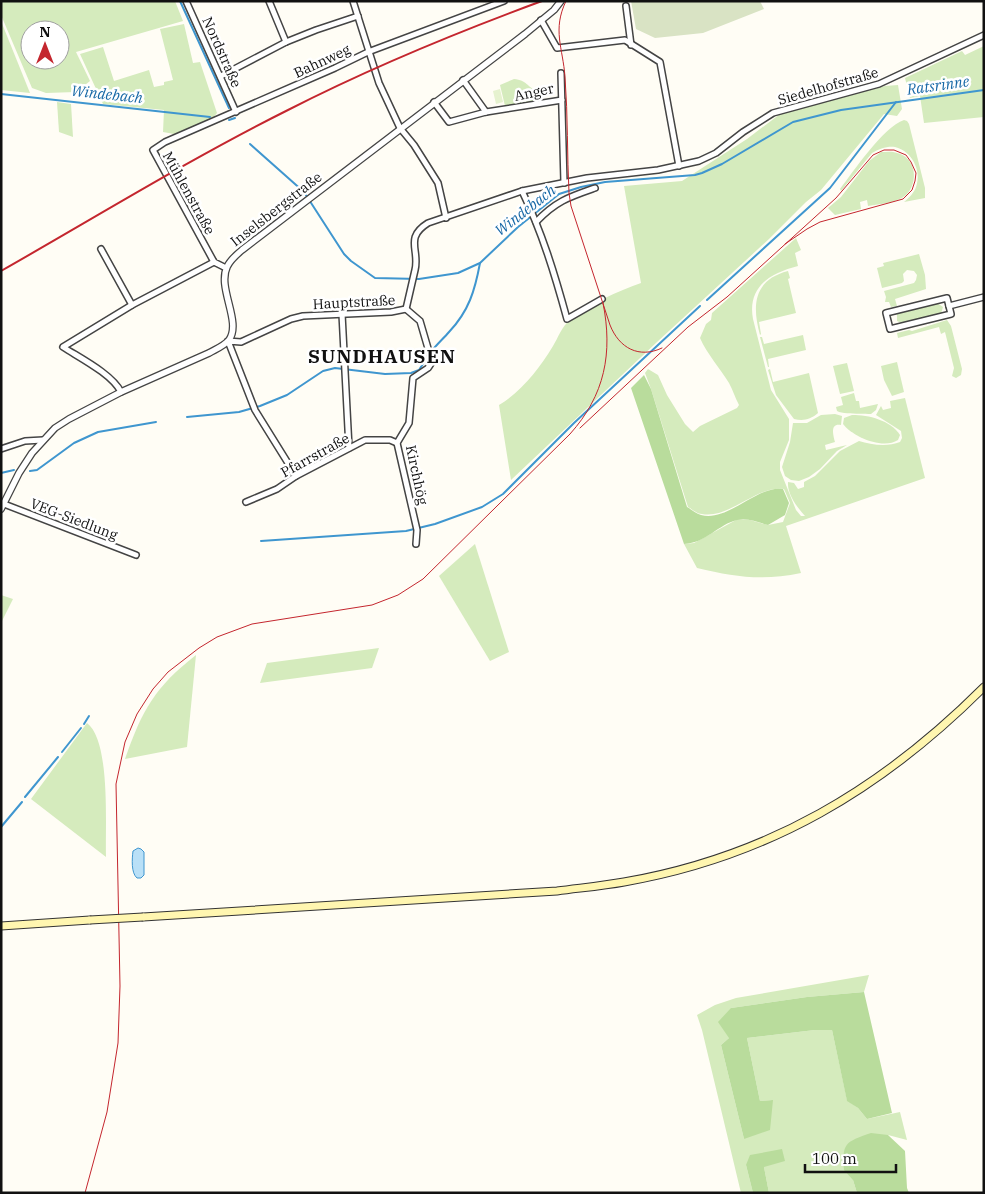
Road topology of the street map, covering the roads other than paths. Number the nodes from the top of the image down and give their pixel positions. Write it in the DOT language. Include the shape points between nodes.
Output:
graph roads {
  1 [pos="186,1"];
  2 [pos="269,1"];
  3 [pos="353,1"];
  4 [pos="504,1"];
  5 [pos="561,1"];
  6 [pos="626,6"];
  7 [pos="358,16"];
  8 [pos="541,20"];
  9 [pos="984,35"];
  10 [pos="286,42"];
  11 [pos="631,45"];
  12 [pos="368,52"];
  13 [pos="561,73"];
  14 [pos="221,76"];
  15 [pos="463,80"];
  16 [pos="562,100"];
  17 [pos="434,102"];
  18 [pos="236,112"];
  19 [pos="486,112"];
  20 [pos="400,128"];
  21 [pos="153,150"];
  22 [pos="679,166"];
  23 [pos="564,182"];
  24 [pos="595,188"];
  25 [pos="522,191"];
  26 [pos="534,217"];
  27 [pos="446,218"];
  28 [pos="101,249"];
  29 [pos="214,262"];
  30 [pos="226,268"];
  31 [pos="984,297"];
  32 [pos="602,299"];
  33 [pos="132,305"];
  34 [pos="949,306"];
  35 [pos="406,309"];
  36 [pos="342,314"];
  37 [pos="228,341"];
  38 [pos="121,392"];
  39 [pos="42,440"];
  40 [pos="397,443"];
  41 [pos="349,448"];
  42 [pos="1,449"];
  43 [pos="296,476"];
  44 [pos="246,502"];
  45 [pos="3,506"];
  46 [pos="416,544"];
  47 [pos="136,555"];
  48 [pos="984,687"];
  49 [pos="1,926"];
  1 -- 14 [label="street, Nordstraße"];
  2 -- 10 [label="street"];
  3 -- 7 [label="street"];
  4 -- 12 [label="street, Bahnweg"];
  5 -- 8 [label="street, Inselsbergstraße"];
  6 -- 11 [label="street"];
  7 -- 10 [label="street"];
  7 -- 12 [label="street"];
  8 -- 11 [label="street" via="557,48 625,40"];
  8 -- 15 [label="street, Inselsbergstraße"];
  9 -- 22 [label="street, Siedelhofstraße" via="879,84 779,111 711,155"];
  10 -- 14 [label="street"];
  11 -- 22 [label="street" via="660,62"];
  12 -- 18 [label="street, Bahnweg"];
  12 -- 20 [label="street"];
  13 -- 16 [label="street, Anger"];
  14 -- 18 [label="street, Nordstraße"];
  15 -- 17 [label="street, Inselsbergstraße"];
  15 -- 19 [label="street"];
  16 -- 19 [label="street, Anger"];
  16 -- 23 [label="street"];
  17 -- 19 [label="street, Anger" via="449,122"];
  17 -- 20 [label="street, Inselsbergstraße"];
  18 -- 21 [label="street, Bahnweg"];
  20 -- 27 [label="street" via="438,183"];
  20 -- 30 [label="street, Inselsbergstraße" via="242,250"];
  21 -- 29 [label="street, Mühlenstraße"];
  22 -- 23 [label="street, Siedelhofstraße"];
  23 -- 25 [label="street, Siedelhofstraße"];
  24 -- 26 [label="street" via="566,198"];
  25 -- 26 [label="street"];
  25 -- 27 [label="street, Siedelhofstraße"];
  26 -- 32 [label="street" via="567,319"];
  27 -- 35 [label="street, Hauptstraße" via="428,224 418,232 414,241 416,266"];
  28 -- 33 [label="street"];
  29 -- 30 [label="street"];
  29 -- 33 [label="street"];
  30 -- 37 [label="street" via="224,283 232,329"];
  31 -- 34 [label="street"];
  33 -- 38 [label="street" via="63,347 95,368"];
  34 -- 34 [label="street" via="947,298 886,312 890,329 951,314"];
  35 -- 36 [label="street, Hauptstraße"];
  35 -- 40 [label="street, Kirchhög" via="420,321 432,362 413,378 409,423"];
  36 -- 37 [label="street, Hauptstraße" via="303,316 241,342"];
  36 -- 41 [label="street"];
  37 -- 38 [label="street" via="210,353"];
  37 -- 43 [label="street" via="255,408"];
  38 -- 39 [label="street" via="69,419"];
  39 -- 42 [label="street" via="25,441"];
  39 -- 45 [label="street" via="19,473"];
  40 -- 41 [label="street, Pfarrstraße" via="365,440"];
  40 -- 46 [label="street, Kirchhög" via="416,524"];
  41 -- 43 [label="street, Pfarrstraße"];
  43 -- 44 [label="street, Pfarrstraße"];
  45 -- 47 [label="street, VEG-Siedlung"];
  48 -- 49 [label="main road, bridge" via="928,740 841,802 745,849 682,869 625,882 557,891"];
}
